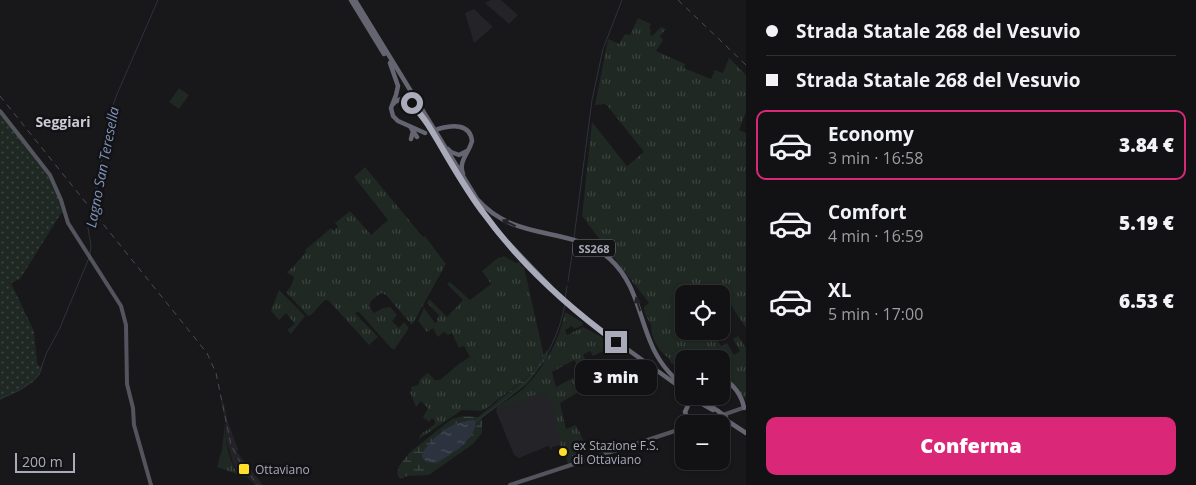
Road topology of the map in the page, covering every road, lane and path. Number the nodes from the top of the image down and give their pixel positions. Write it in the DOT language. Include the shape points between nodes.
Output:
graph roads {
  1 [pos="351,0"];
  2 [pos="355,0"];
  3 [pos="390,63"];
  4 [pos="392,105"];
  5 [pos="0,111"];
  6 [pos="423,117"];
  7 [pos="431,128"];
  8 [pos="414,130"];
  9 [pos="437,132"];
  10 [pos="425,133"];
  11 [pos="418,136"];
  12 [pos="411,138"];
  13 [pos="468,150"];
  14 [pos="477,199"];
  15 [pos="481,208"];
  16 [pos="674,380"];
  17 [pos="730,382"];
  18 [pos="730,384"];
  19 [pos="746,401"];
  20 [pos="707,405"];
  21 [pos="709,405"];
  22 [pos="712,405"];
  23 [pos="745,408"];
  24 [pos="717,411"];
  25 [pos="686,415"];
  26 [pos="723,415"];
  27 [pos="724,415"];
  28 [pos="730,419"];
  29 [pos="730,420"];
  30 [pos="675,431"];
  31 [pos="746,432"];
  32 [pos="151,485"];
  33 [pos="510,485"];
  1 -- 3 [label="highway, SS268"];
  2 -- 7 [label="highway, SS268"];
  3 -- 4 [label="highway" via="398,86"];
  3 -- 6 [label="highway, SS268"];
  4 -- 6 [label="highway" via="406,99"];
  4 -- 8 [label="highway" via="394,118"];
  5 -- 32 [label="main road" via="50,175 68,222 121,306 125,319 127,384 134,425"];
  6 -- 7 [label="highway, SS268"];
  7 -- 9 [label="highway, SS268"];
  8 -- 10 [label="highway"];
  8 -- 11 [label="highway"];
  8 -- 12 [label="highway"];
  9 -- 13 [label="highway" via="451,152 459,155"];
  9 -- 13 [label="highway" via="453,126 464,128 472,141"];
  9 -- 14 [label="highway, SS268"];
  9 -- 15 [label="highway, SS268"];
  13 -- 14 [label="highway" via="462,161 462,172"];
  14 -- 15 [label="highway, SS268"];
  15 -- 16 [label="highway, SS268" via="504,238 563,300 603,332"];
  16 -- 15 [label="highway, SS268, one-way" via="654,350 632,289 610,259 579,241 510,224"];
  17 -- 19 [label="highway"];
  18 -- 23 [label="highway"];
  20 -- 24 [label="highway"];
  21 -- 24 [label="highway"];
  22 -- 24 [label="highway"];
  23 -- 27 [label="main road"];
  24 -- 25 [label="highway" via="697,401 689,403"];
  24 -- 26 [label="highway, bridge"];
  28 -- 31 [label="highway"];
  29 -- 31 [label="highway"];
  30 -- 33 [label="main road"];
}
